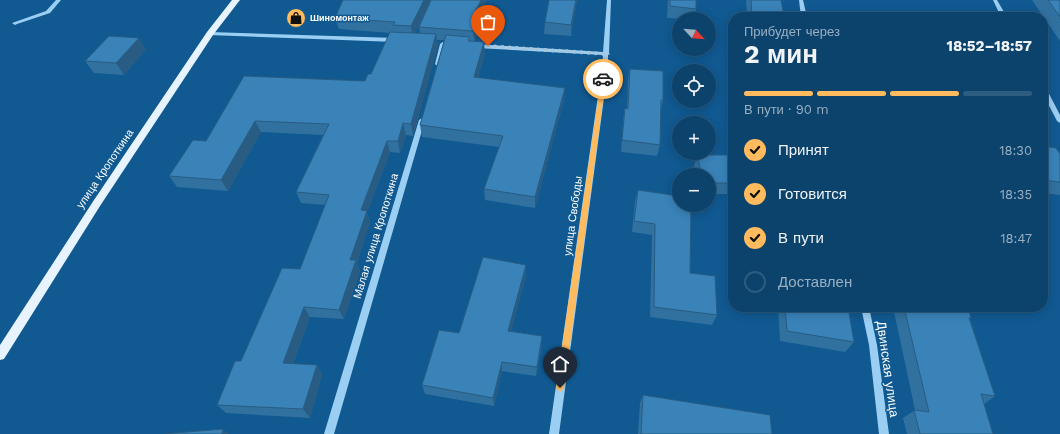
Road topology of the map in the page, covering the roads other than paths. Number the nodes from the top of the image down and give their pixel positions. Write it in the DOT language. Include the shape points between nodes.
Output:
graph roads {
  1 [pos="59,0"];
  2 [pos="236,0"];
  3 [pos="609,0"];
  4 [pos="800,0"];
  5 [pos="995,0"];
  6 [pos="803,12"];
  7 [pos="1001,12"];
  8 [pos="15,23"];
  9 [pos="210,34"];
  10 [pos="400,40"];
  11 [pos="443,44"];
  12 [pos="466,45"];
  13 [pos="606,54"];
  14 [pos="435,74"];
  15 [pos="1048,97"];
  16 [pos="424,112"];
  17 [pos="1060,120"];
  18 [pos="866,312"];
  19 [pos="0,355"];
  20 [pos="329,434"];
  21 [pos="554,434"];
  22 [pos="884,434"];
  1 -- 8 [label="street" via="48,12"];
  2 -- 9 [label="main road, улица Кропоткина"];
  3 -- 13 [label="street, улица Свободы"];
  4 -- 6 [label="street"];
  5 -- 7 [label="street"];
  9 -- 10 [label="street"];
  9 -- 19 [label="main road, улица Кропоткина" via="97,202"];
  11 -- 14 [label="street"];
  12 -- 13 [label="street"];
  13 -- 21 [label="street, улица Свободы"];
  15 -- 17 [label="street"];
  16 -- 20 [label="street, Малая улица Кропоткина"];
  18 -- 22 [label="street, Двинская улица" via="873,345"];
}
